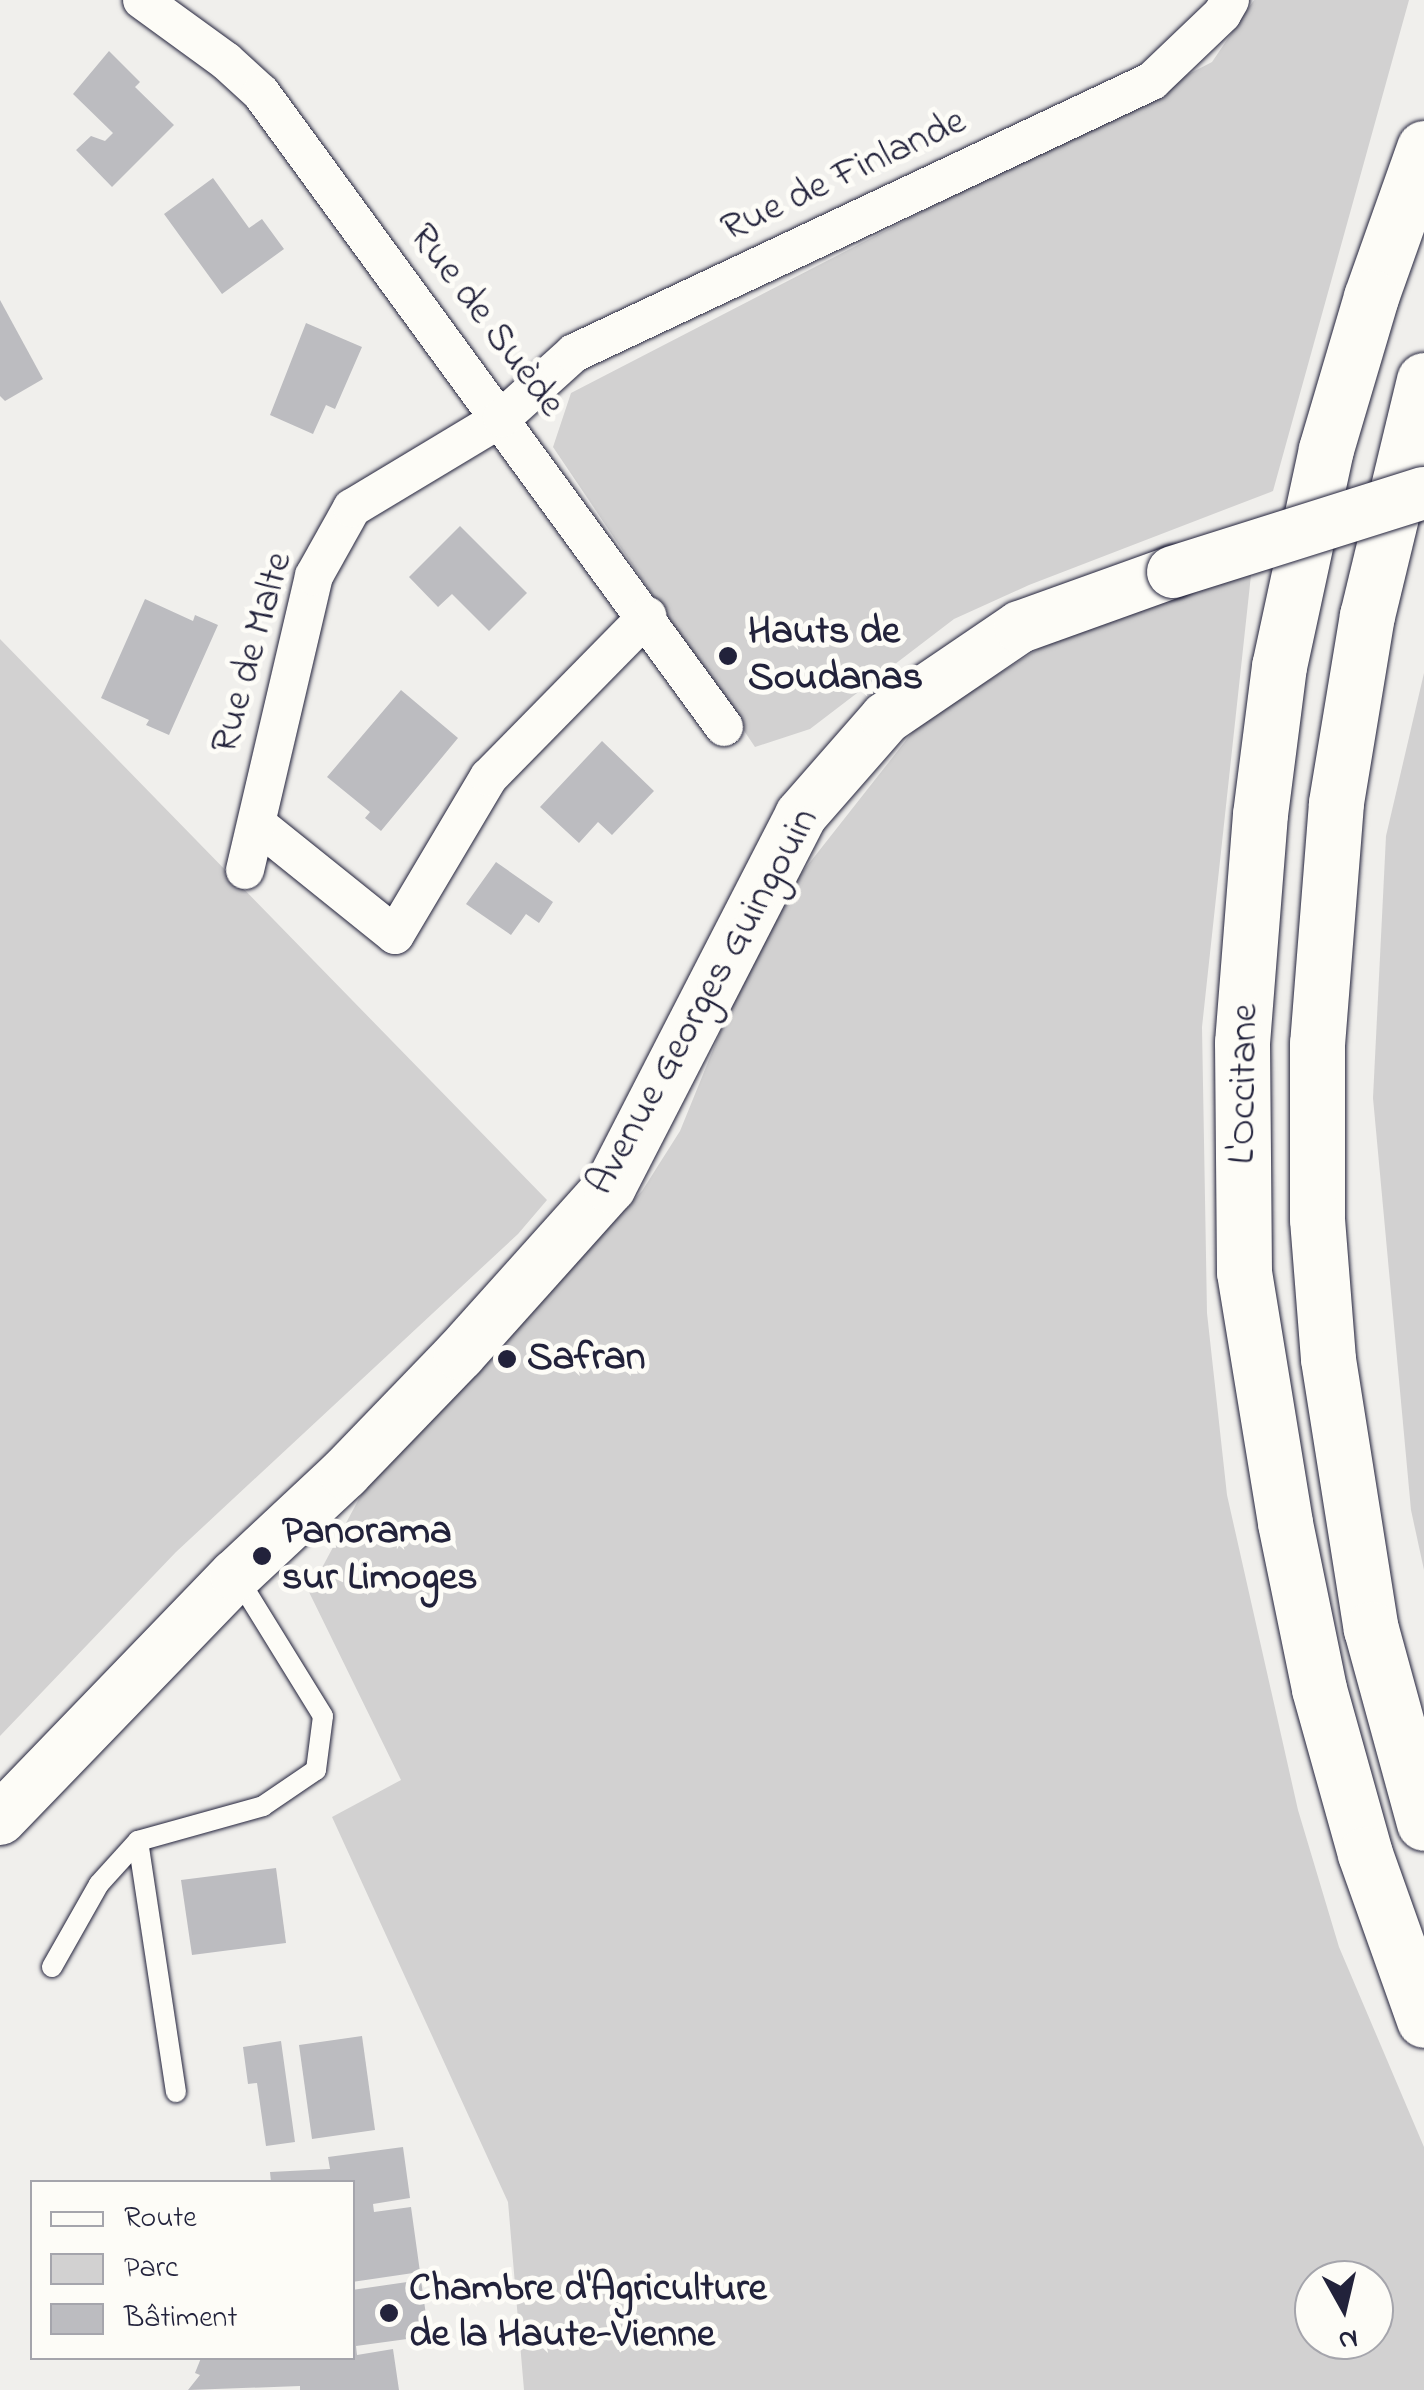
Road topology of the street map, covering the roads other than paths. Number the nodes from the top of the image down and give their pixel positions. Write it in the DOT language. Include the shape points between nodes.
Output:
graph roads {
  1 [pos="142,0"];
  2 [pos="1220,5"];
  3 [pos="1424,148"];
  4 [pos="1424,380"];
  5 [pos="502,418"];
  6 [pos="1424,493"];
  7 [pos="647,616"];
  8 [pos="724,727"];
  9 [pos="257,824"];
  10 [pos="245,870"];
  11 [pos="236,1575"];
  12 [pos="0,1819"];
  13 [pos="1424,1822"];
  14 [pos="138,1841"];
  15 [pos="52,1967"];
  16 [pos="1424,2020"];
  17 [pos="176,2092"];
  1 -- 5 [label="street, Rue de Suède" via="261,93"];
  2 -- 5 [label="street, Rue de Finlande" via="1152,81 574,353"];
  3 -- 16 [label="highway, L'Occitane" via="1326,449 1279,666 1242,1042 1244,1272 1285,1522 1319,1688 1365,1854"];
  4 -- 13 [label="highway, L'Occitane" via="1368,615 1336,802 1317,1043 1317,1219 1348,1501 1371,1629"];
  5 -- 7 [label="street, Rue de Suède"];
  5 -- 9 [label="street, Rue de Malte" via="352,508 314,576"];
  6 -- 11 [label="street, Avenue Georges Guingouin, bridge" via="1020,627 886,718 801,815 610,1187 414,1401"];
  7 -- 8 [label="street, Rue de Suède"];
  7 -- 9 [label="street" via="489,777 395,935"];
  9 -- 10 [label="street, Rue de Malte"];
  11 -- 12 [label="street, Avenue Georges Guingouin"];
  11 -- 14 [label="lane" via="323,1716 316,1770 263,1806"];
  14 -- 15 [label="lane" via="99,1884"];
  14 -- 17 [label="lane"];
}
